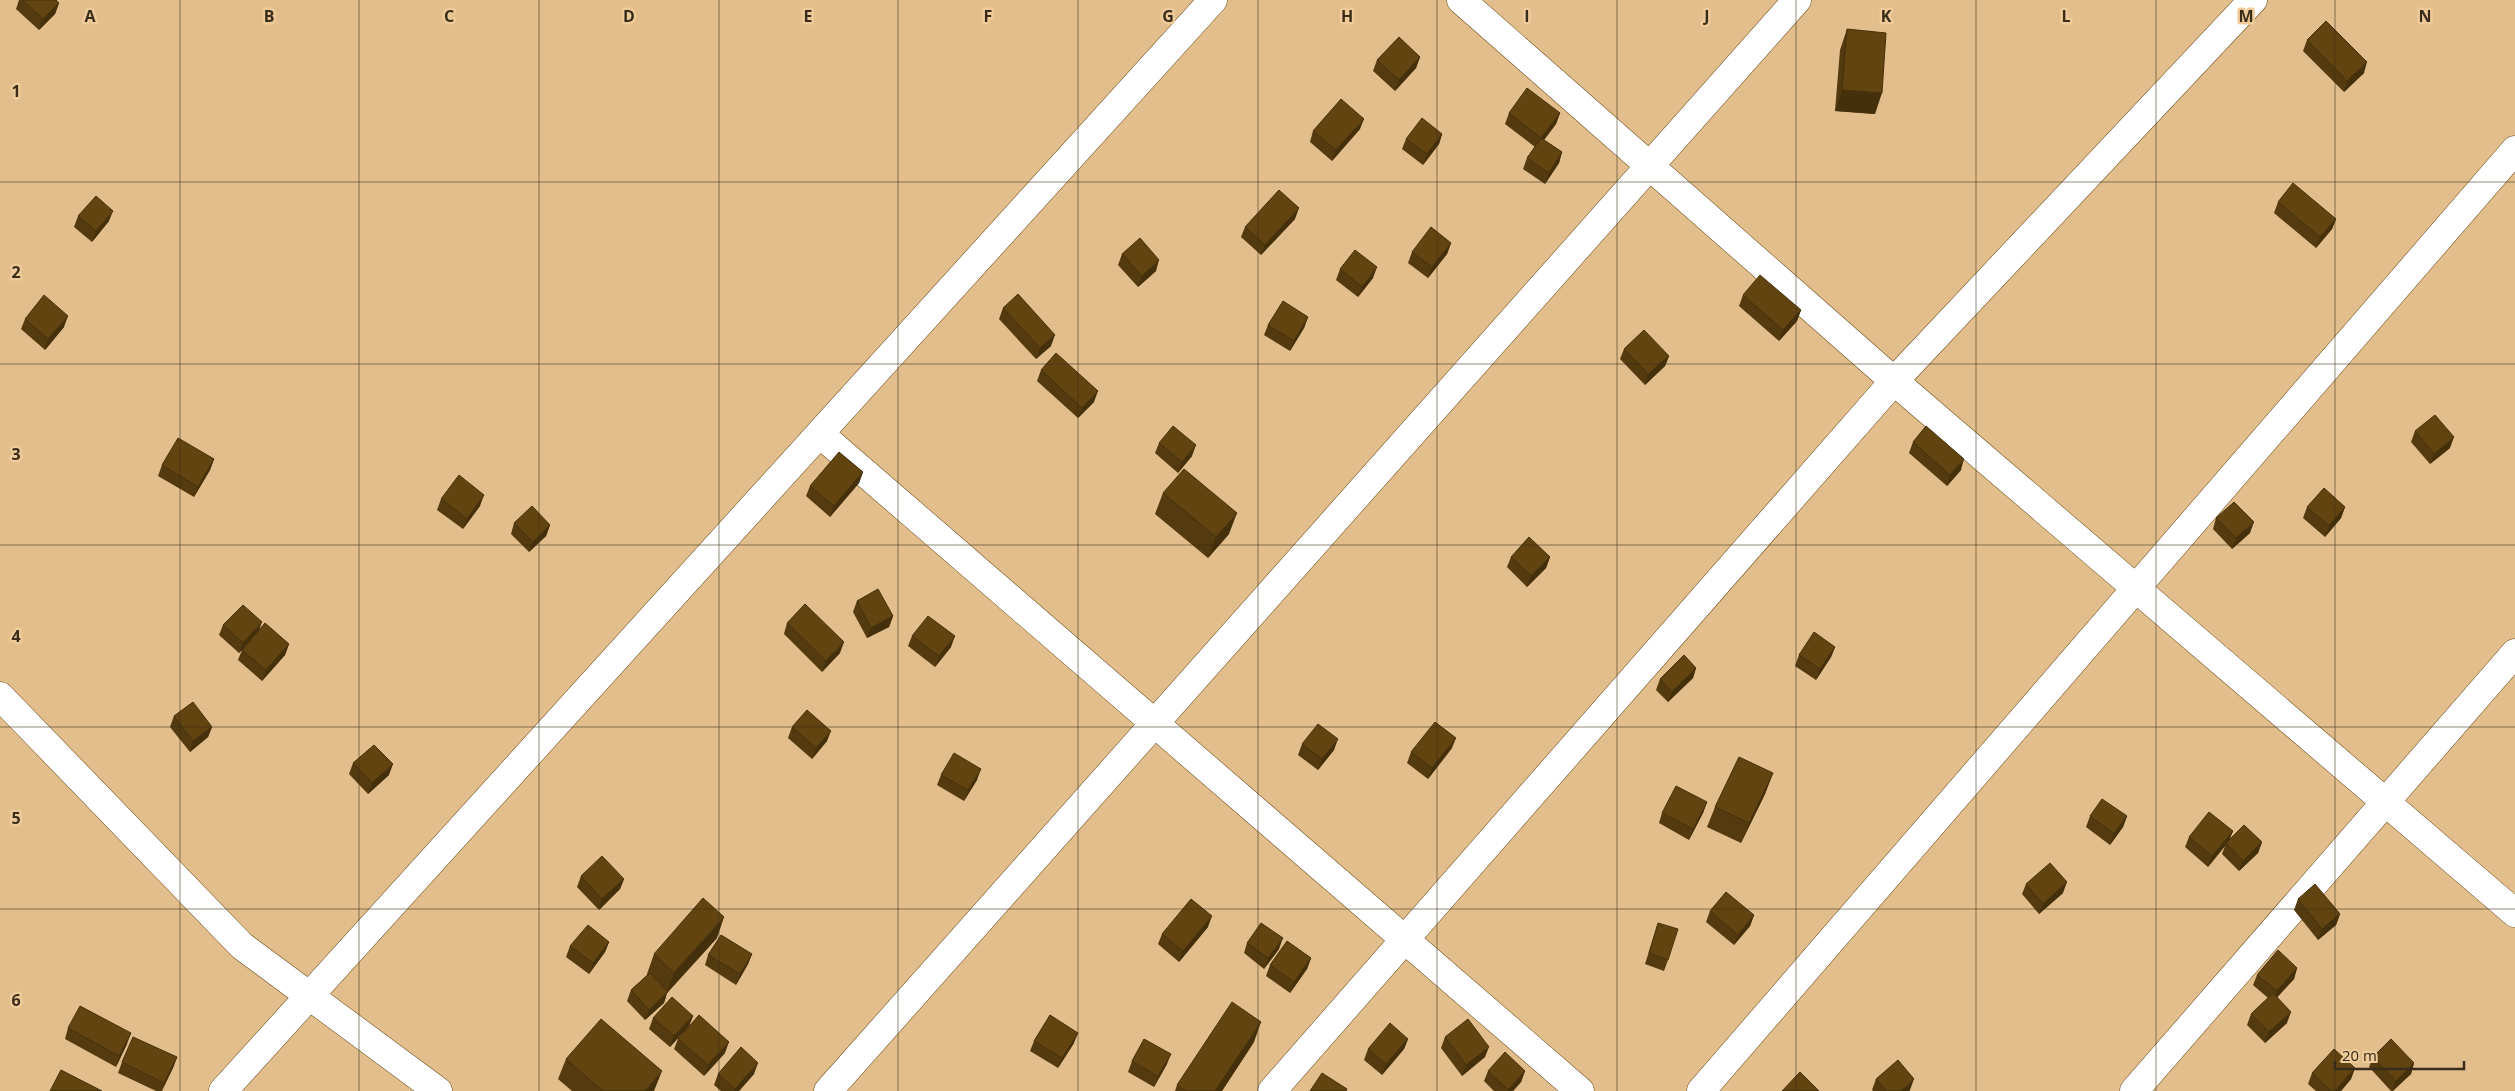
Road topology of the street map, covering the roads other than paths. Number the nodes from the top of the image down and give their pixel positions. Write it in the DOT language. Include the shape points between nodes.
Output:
graph roads {
  1 [pos="1213,0"];
  2 [pos="1462,0"];
  3 [pos="1796,0"];
  4 [pos="2253,0"];
  5 [pos="2515,150"];
  6 [pos="1650,166"];
  7 [pos="1894,381"];
  8 [pos="820,434"];
  9 [pos="2136,588"];
  10 [pos="2515,653"];
  11 [pos="0,696"];
  12 [pos="1155,723"];
  13 [pos="2385,802"];
  14 [pos="2515,913"];
  15 [pos="1405,939"];
  16 [pos="310,996"];
  17 [pos="223,1091"];
  18 [pos="438,1091"];
  19 [pos="828,1091"];
  20 [pos="1272,1091"];
  21 [pos="1580,1091"];
  22 [pos="1701,1091"];
  23 [pos="2134,1091"];
  1 -- 8 [label="street"];
  2 -- 6 [label="street"];
  3 -- 6 [label="street"];
  4 -- 7 [label="street"];
  5 -- 9 [label="street"];
  6 -- 7 [label="street"];
  6 -- 12 [label="street"];
  7 -- 9 [label="street"];
  7 -- 15 [label="street"];
  8 -- 12 [label="street"];
  8 -- 16 [label="street"];
  9 -- 13 [label="street"];
  9 -- 22 [label="street"];
  10 -- 13 [label="street"];
  11 -- 16 [label="street" via="242,946"];
  12 -- 15 [label="street"];
  12 -- 19 [label="street"];
  13 -- 14 [label="street"];
  13 -- 23 [label="street"];
  15 -- 20 [label="street"];
  15 -- 21 [label="street"];
  16 -- 17 [label="street"];
  16 -- 18 [label="street"];
}
